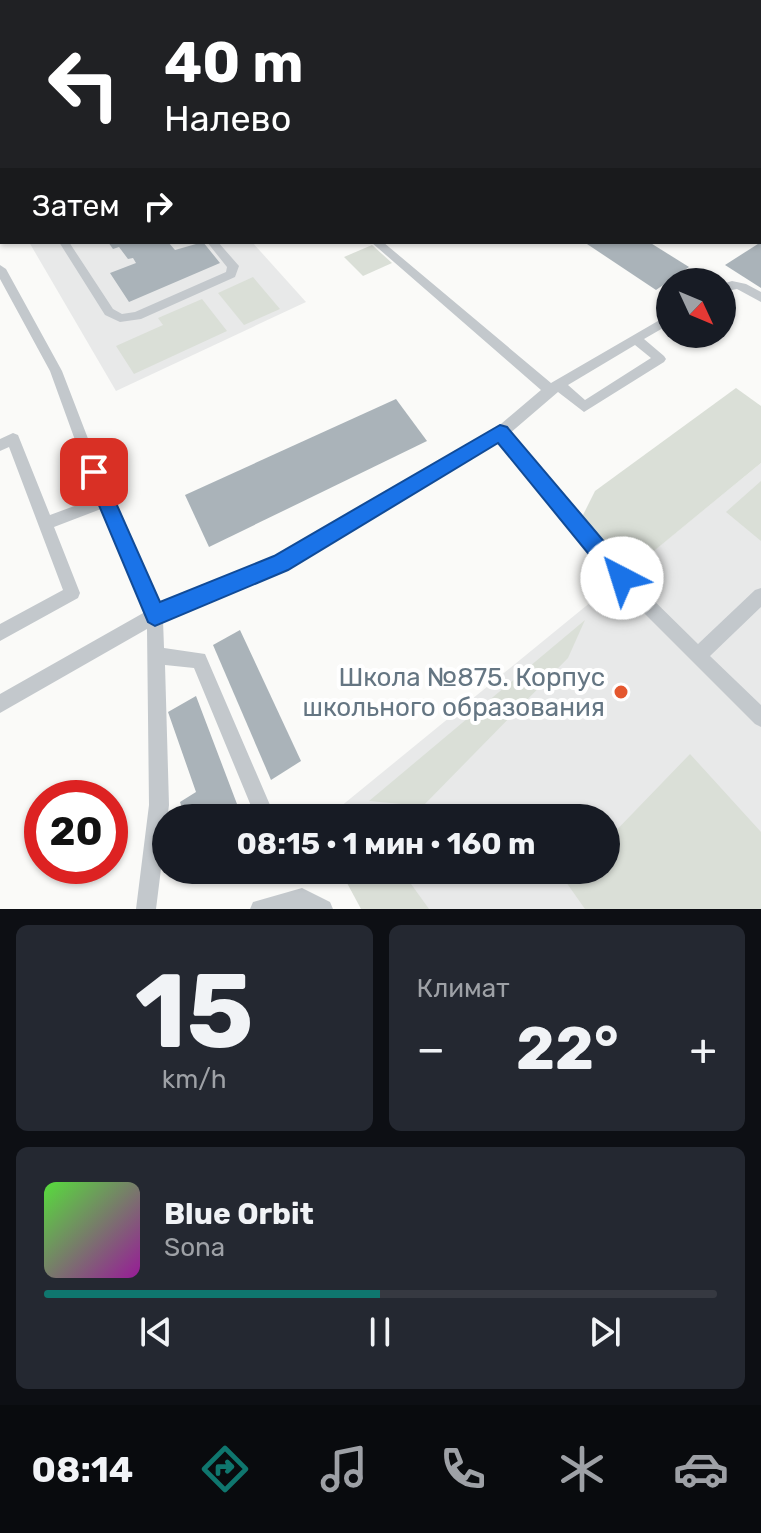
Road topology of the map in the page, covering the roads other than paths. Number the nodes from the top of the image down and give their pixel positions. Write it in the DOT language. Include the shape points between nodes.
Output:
graph roads {
  1 [pos="65,244"];
  2 [pos="214,244"];
  3 [pos="378,244"];
  4 [pos="0,269"];
  5 [pos="736,286"];
  6 [pos="761,298"];
  7 [pos="656,326"];
  8 [pos="635,338"];
  9 [pos="554,388"];
  10 [pos="500,433"];
  11 [pos="0,445"];
  12 [pos="105,501"];
  13 [pos="47,523"];
  14 [pos="761,596"];
  15 [pos="155,615"];
  16 [pos="0,633"];
  17 [pos="156,656"];
  18 [pos="698,656"];
  19 [pos="0,704"];
  20 [pos="761,718"];
  21 [pos="260,804"];
  22 [pos="146,909"];
  23 [pos="260,909"];
  24 [pos="323,909"];
  1 -- 2 [label="lane" via="109,312 130,318 231,274 233,266"];
  3 -- 9 [label="lane"];
  4 -- 12 [label="lane" via="56,371"];
  5 -- 6 [label="lane"];
  7 -- 8 [label="lane"];
  8 -- 9 [label="lane"];
  8 -- 9 [label="lane" via="660,359 584,407"];
  9 -- 10 [label="lane"];
  10 -- 15 [label="lane" via="281,563"];
  10 -- 18 [label="lane" via="628,586"];
  11 -- 13 [label="lane" via="13,439"];
  12 -- 13 [label="lane"];
  12 -- 15 [label="lane"];
  13 -- 16 [label="lane" via="72,593"];
  14 -- 18 [label="lane"];
  15 -- 17 [label="lane"];
  15 -- 19 [label="lane"];
  17 -- 21 [label="lane" via="199,660"];
  17 -- 22 [label="lane" via="159,805"];
  18 -- 20 [label="lane"];
  23 -- 24 [label="lane" via="302,898"];
}
